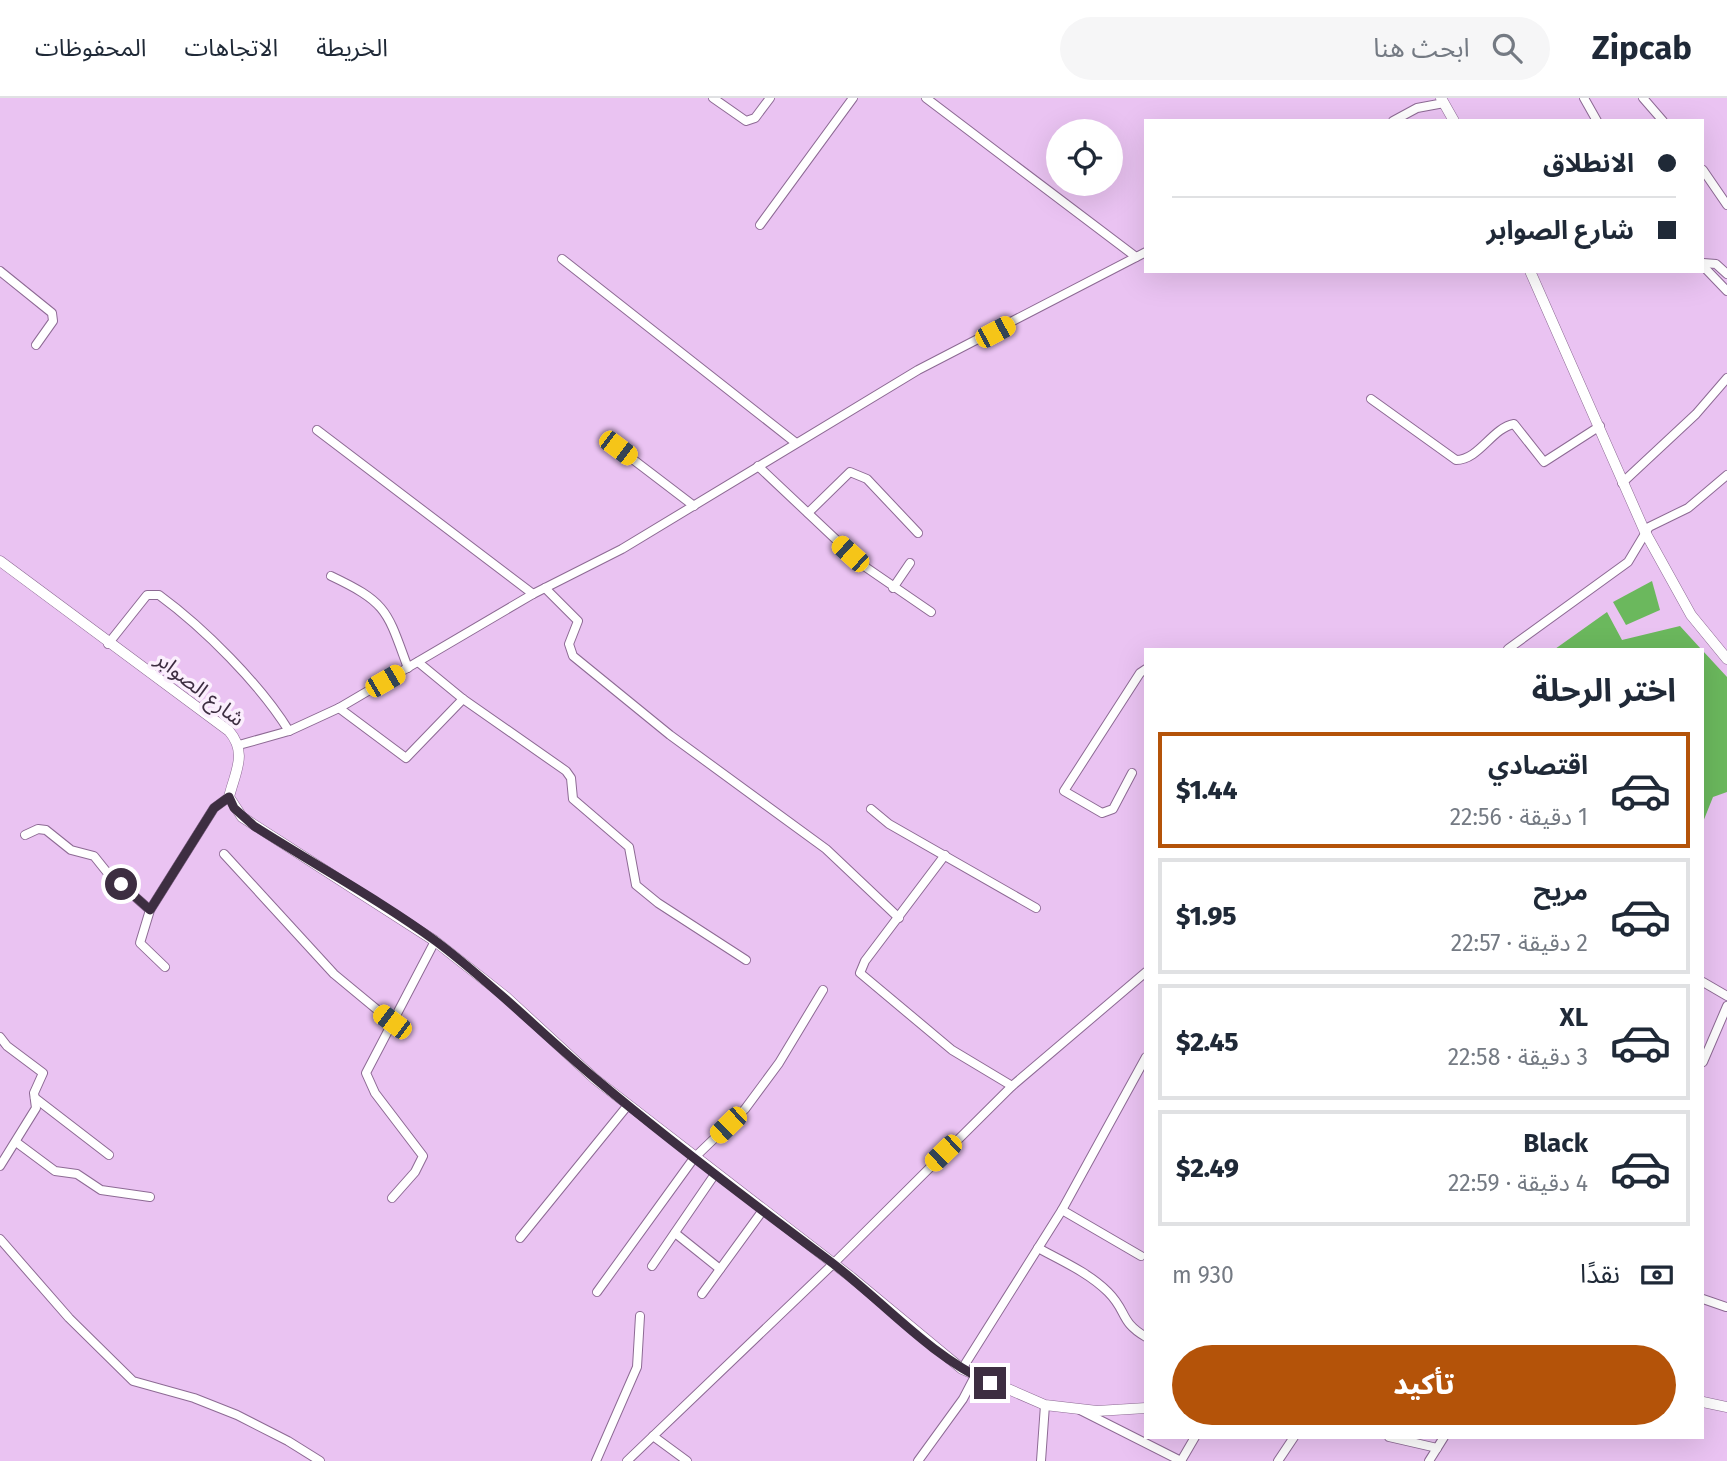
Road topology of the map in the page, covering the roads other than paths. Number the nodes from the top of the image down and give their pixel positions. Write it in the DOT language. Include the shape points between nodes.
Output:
graph roads {
  1 [pos="713,98"];
  2 [pos="770,98"];
  3 [pos="852,98"];
  4 [pos="926,98"];
  5 [pos="1584,98"];
  6 [pos="1643,98"];
  7 [pos="1443,101"];
  8 [pos="1397,119"];
  9 [pos="1453,119"];
  10 [pos="1596,119"];
  11 [pos="1661,119"];
  12 [pos="1704,171"];
  13 [pos="1727,205"];
  14 [pos="760,225"];
  15 [pos="1144,253"];
  16 [pos="1136,257"];
  17 [pos="562,259"];
  18 [pos="1704,264"];
  19 [pos="1704,265"];
  20 [pos="0,271"];
  21 [pos="1531,273"];
  22 [pos="1727,274"];
  23 [pos="1727,292"];
  24 [pos="36,345"];
  25 [pos="1727,378"];
  26 [pos="1370,399"];
  27 [pos="1600,426"];
  28 [pos="317,430"];
  29 [pos="796,443"];
  30 [pos="618,448"];
  31 [pos="758,466"];
  32 [pos="1727,475"];
  33 [pos="1622,482"];
  34 [pos="694,506"];
  35 [pos="808,513"];
  36 [pos="1645,532"];
  37 [pos="918,533"];
  38 [pos="0,561"];
  39 [pos="909,563"];
  40 [pos="331,576"];
  41 [pos="545,588"];
  42 [pos="893,588"];
  43 [pos="533,594"];
  44 [pos="931,612"];
  45 [pos="108,643"];
  46 [pos="1509,648"];
  47 [pos="1727,659"];
  48 [pos="418,662"];
  49 [pos="408,668"];
  50 [pos="1144,670"];
  51 [pos="463,699"];
  52 [pos="339,708"];
  53 [pos="289,731"];
  54 [pos="239,745"];
  55 [pos="1132,773"];
  56 [pos="229,797"];
  57 [pos="871,809"];
  58 [pos="25,835"];
  59 [pos="224,854"];
  60 [pos="945,855"];
  61 [pos="1036,908"];
  62 [pos="150,910"];
  63 [pos="899,918"];
  64 [pos="435,941"];
  65 [pos="746,960"];
  66 [pos="165,967"];
  67 [pos="1144,974"];
  68 [pos="1704,983"];
  69 [pos="823,990"];
  70 [pos="1727,996"];
  71 [pos="1727,1006"];
  72 [pos="392,1022"];
  73 [pos="0,1037"];
  74 [pos="1704,1060"];
  75 [pos="1144,1062"];
  76 [pos="1012,1086"];
  77 [pos="35,1098"];
  78 [pos="628,1105"];
  79 [pos="16,1142"];
  80 [pos="109,1154"];
  81 [pos="694,1158"];
  82 [pos="0,1166"];
  83 [pos="715,1174"];
  84 [pos="150,1197"];
  85 [pos="392,1198"];
  86 [pos="763,1210"];
  87 [pos="1062,1210"];
  88 [pos="675,1233"];
  89 [pos="520,1238"];
  90 [pos="0,1239"];
  91 [pos="1038,1248"];
  92 [pos="1141,1256"];
  93 [pos="833,1264"];
  94 [pos="652,1266"];
  95 [pos="720,1269"];
  96 [pos="597,1292"];
  97 [pos="702,1294"];
  98 [pos="1704,1299"];
  99 [pos="1726,1307"];
  100 [pos="640,1316"];
  101 [pos="1144,1336"];
  102 [pos="962,1369"];
  103 [pos="975,1376"];
  104 [pos="1704,1402"];
  105 [pos="1045,1405"];
  106 [pos="1727,1407"];
  107 [pos="1144,1408"];
  108 [pos="1080,1410"];
  109 [pos="653,1436"];
  110 [pos="1194,1439"];
  111 [pos="1293,1439"];
  112 [pos="1398,1439"];
  113 [pos="1443,1439"];
  114 [pos="1437,1448"];
  115 [pos="309,1457"];
  116 [pos="320,1461"];
  117 [pos="596,1461"];
  118 [pos="627,1461"];
  119 [pos="687,1461"];
  120 [pos="918,1461"];
  121 [pos="1041,1461"];
  122 [pos="1181,1461"];
  123 [pos="1278,1461"];
  124 [pos="1429,1461"];
  1 -- 2 [label="street" via="746,121 755,118"];
  3 -- 14 [label="street"];
  4 -- 16 [label="street"];
  5 -- 10 [label="street"];
  6 -- 11 [label="street"];
  7 -- 8 [label="street"];
  7 -- 9 [label="street"];
  12 -- 13 [label="street"];
  15 -- 16 [label="street"];
  16 -- 29 [label="street" via="918,370"];
  17 -- 29 [label="street"];
  18 -- 22 [label="street" via="1716,264"];
  19 -- 23 [label="street"];
  20 -- 24 [label="street" via="52,313 53,321"];
  21 -- 27 [label="street"];
  25 -- 33 [label="street" via="1696,414"];
  26 -- 27 [label="street" via="1456,460 1467,458 1514,424 1544,462"];
  27 -- 33 [label="street"];
  28 -- 43 [label="street"];
  29 -- 31 [label="street"];
  30 -- 34 [label="street"];
  31 -- 34 [label="street"];
  31 -- 35 [label="street"];
  32 -- 36 [label="street" via="1688,508"];
  33 -- 36 [label="street"];
  34 -- 41 [label="street"];
  35 -- 37 [label="street" via="850,472 867,479"];
  35 -- 42 [label="street"];
  36 -- 46 [label="street" via="1628,562"];
  36 -- 47 [label="street" via="1691,615"];
  38 -- 45 [label="street, شارع الصوابر"];
  39 -- 42 [label="street"];
  40 -- 49 [label="street" via="382,605"];
  41 -- 43 [label="street"];
  41 -- 63 [label="street" via="578,621 569,644 573,656 826,849"];
  42 -- 44 [label="street"];
  43 -- 48 [label="street"];
  45 -- 53 [label="street" via="148,595 159,595 234,662 271,702"];
  45 -- 54 [label="street, شارع الصوابر" via="229,731"];
  48 -- 49 [label="street"];
  48 -- 51 [label="street"];
  49 -- 52 [label="street"];
  50 -- 55 [label="street" via="1063,791 1102,813 1113,809"];
  51 -- 52 [label="street" via="406,758"];
  51 -- 65 [label="street" via="566,771 573,799 629,847 636,885"];
  52 -- 53 [label="street"];
  53 -- 54 [label="street"];
  54 -- 56 [label="street, شارع الصوابر" via="239,764"];
  56 -- 62 [label="street" via="214,808"];
  56 -- 64 [label="street" via="254,826"];
  57 -- 60 [label="street"];
  58 -- 62 [label="street" via="38,829 53,832 71,850 94,856"];
  59 -- 72 [label="street" via="334,974"];
  60 -- 61 [label="street"];
  60 -- 63 [label="street"];
  62 -- 66 [label="street" via="140,943"];
  63 -- 76 [label="street" via="865,961 860,973 863,978 952,1050"];
  64 -- 72 [label="street"];
  64 -- 78 [label="street"];
  67 -- 76 [label="street"];
  68 -- 70 [label="street"];
  69 -- 81 [label="street" via="745,1109"];
  71 -- 74 [label="street"];
  72 -- 85 [label="street" via="366,1073 368,1083 423,1156"];
  73 -- 77 [label="street" via="43,1072"];
  75 -- 87 [label="street"];
  76 -- 93 [label="street"];
  77 -- 79 [label="street" via="36,1108"];
  77 -- 80 [label="street"];
  78 -- 81 [label="street"];
  78 -- 89 [label="street"];
  79 -- 82 [label="street"];
  79 -- 84 [label="street" via="55,1171 77,1174 101,1190"];
  81 -- 83 [label="street"];
  81 -- 96 [label="street"];
  83 -- 86 [label="street"];
  83 -- 88 [label="street"];
  86 -- 93 [label="street"];
  86 -- 95 [label="street"];
  87 -- 91 [label="street"];
  87 -- 92 [label="street"];
  88 -- 94 [label="street"];
  88 -- 95 [label="street"];
  90 -- 115 [label="street" via="133,1381 215,1406 276,1434"];
  91 -- 101 [label="street" via="1107,1291 1119,1304 1127,1325"];
  91 -- 102 [label="street"];
  93 -- 102 [label="street"];
  93 -- 109 [label="street"];
  95 -- 97 [label="street"];
  98 -- 99 [label="street"];
  100 -- 117 [label="street" via="637,1367"];
  102 -- 103 [label="street"];
  103 -- 105 [label="street"];
  103 -- 120 [label="street"];
  104 -- 106 [label="street"];
  105 -- 108 [label="street"];
  105 -- 121 [label="street"];
  107 -- 108 [label="street"];
  108 -- 122 [label="street"];
  109 -- 118 [label="street"];
  109 -- 119 [label="street"];
  110 -- 122 [label="street"];
  111 -- 123 [label="street"];
  112 -- 114 [label="street"];
  113 -- 114 [label="street"];
  114 -- 124 [label="street"];
  115 -- 116 [label="street"];
}
